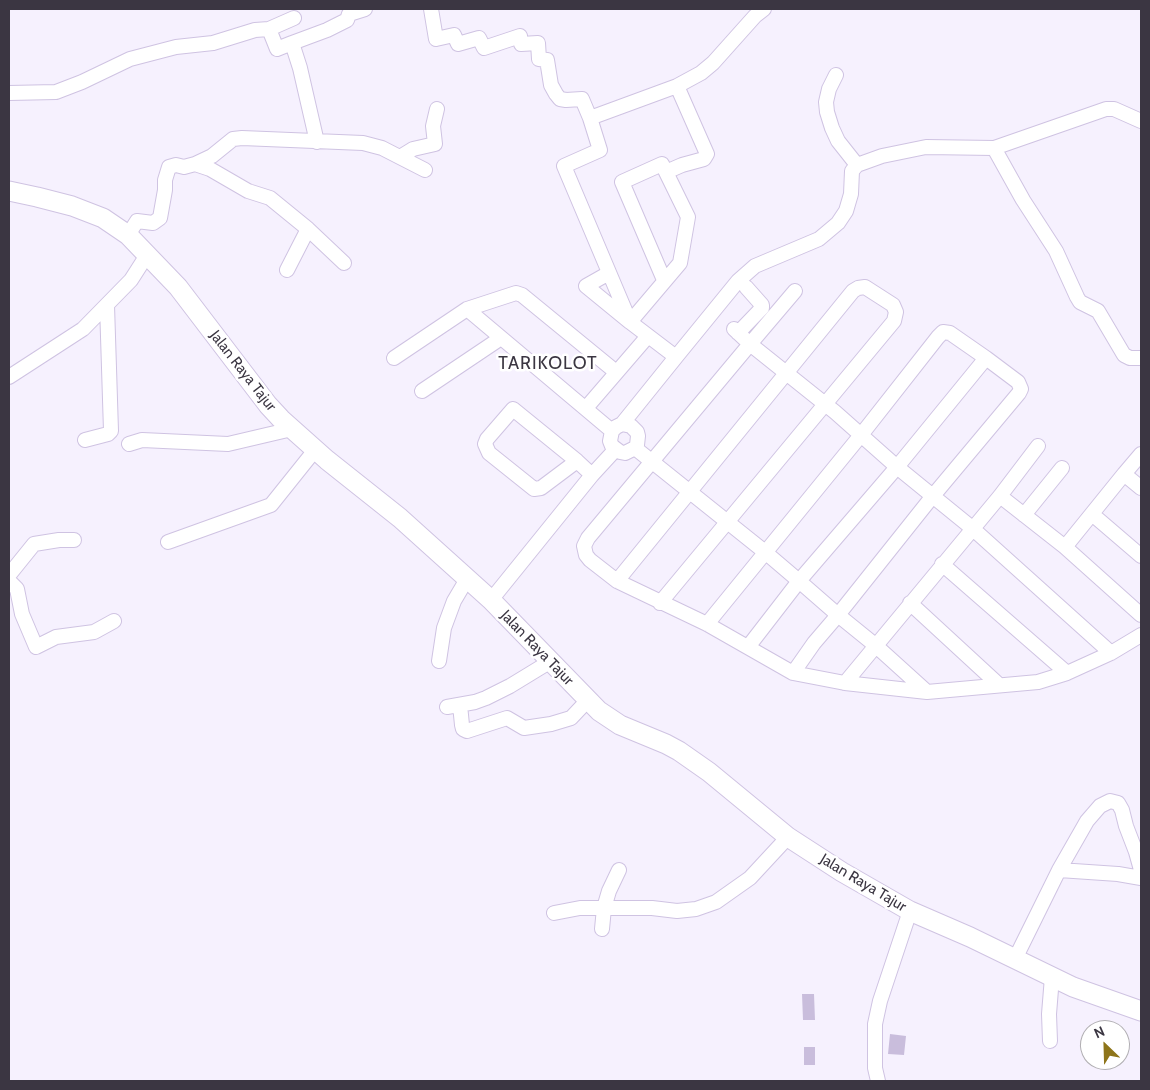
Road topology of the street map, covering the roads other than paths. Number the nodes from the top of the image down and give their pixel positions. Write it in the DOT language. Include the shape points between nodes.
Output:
graph roads {
  1 [pos="279,9"];
  2 [pos="365,9"];
  3 [pos="431,9"];
  4 [pos="764,9"];
  5 [pos="269,29"];
  6 [pos="292,43"];
  7 [pos="836,75"];
  8 [pos="677,86"];
  9 [pos="9,93"];
  10 [pos="437,109"];
  11 [pos="590,118"];
  12 [pos="1141,121"];
  13 [pos="317,142"];
  14 [pos="994,148"];
  15 [pos="400,157"];
  16 [pos="196,164"];
  17 [pos="857,165"];
  18 [pos="426,170"];
  19 [pos="666,172"];
  20 [pos="9,191"];
  21 [pos="308,229"];
  22 [pos="128,235"];
  23 [pos="147,255"];
  24 [pos="344,263"];
  25 [pos="286,270"];
  26 [pos="609,273"];
  27 [pos="664,280"];
  28 [pos="746,287"];
  29 [pos="795,291"];
  30 [pos="107,305"];
  31 [pos="466,309"];
  32 [pos="630,322"];
  33 [pos="648,336"];
  34 [pos="501,338"];
  35 [pos="750,344"];
  36 [pos="676,357"];
  37 [pos="394,358"];
  38 [pos="986,358"];
  39 [pos="1141,358"];
  40 [pos="616,372"];
  41 [pos="787,374"];
  42 [pos="9,377"];
  43 [pos="422,391"];
  44 [pos="824,404"];
  45 [pos="586,408"];
  46 [pos="617,428"];
  47 [pos="292,429"];
  48 [pos="861,435"];
  49 [pos="85,440"];
  50 [pos="129,444"];
  51 [pos="1038,446"];
  52 [pos="635,448"];
  53 [pos="315,450"];
  54 [pos="615,450"];
  55 [pos="1141,454"];
  56 [pos="577,461"];
  57 [pos="651,462"];
  58 [pos="897,467"];
  59 [pos="1062,468"];
  60 [pos="1124,474"];
  61 [pos="592,475"];
  62 [pos="1141,488"];
  63 [pos="690,492"];
  64 [pos="1000,496"];
  65 [pos="932,497"];
  66 [pos="1092,514"];
  67 [pos="1024,515"];
  68 [pos="726,522"];
  69 [pos="972,528"];
  70 [pos="74,540"];
  71 [pos="168,542"];
  72 [pos="1065,547"];
  73 [pos="765,552"];
  74 [pos="1141,556"];
  75 [pos="942,564"];
  76 [pos="9,575"];
  77 [pos="467,579"];
  78 [pos="9,581"];
  79 [pos="617,581"];
  80 [pos="800,581"];
  81 [pos="491,600"];
  82 [pos="660,603"];
  83 [pos="910,603"];
  84 [pos="838,615"];
  85 [pos="1141,615"];
  86 [pos="114,621"];
  87 [pos="707,624"];
  88 [pos="1141,635"];
  89 [pos="876,645"];
  90 [pos="748,647"];
  91 [pos="1111,653"];
  92 [pos="439,661"];
  93 [pos="551,661"];
  94 [pos="793,672"];
  95 [pos="1067,673"];
  96 [pos="845,683"];
  97 [pos="999,685"];
  98 [pos="928,692"];
  99 [pos="588,700"];
  100 [pos="788,838"];
  101 [pos="619,870"];
  102 [pos="1059,870"];
  103 [pos="1141,870"];
  104 [pos="1141,878"];
  105 [pos="604,908"];
  106 [pos="910,911"];
  107 [pos="554,913"];
  108 [pos="602,929"];
  109 [pos="1015,959"];
  110 [pos="1052,977"];
  111 [pos="1141,1011"];
  112 [pos="1050,1040"];
  113 [pos="878,1081"];
  1 -- 5 [label="street" via="290,20"];
  2 -- 6 [label="street" via="349,14 347,20 327,30"];
  3 -- 11 [label="street" via="436,39 454,36 458,44 479,38 484,48 520,36 521,44 538,43 539,59 547,60 553,90 560,99 582,99"];
  4 -- 8 [label="street" via="713,63"];
  5 -- 6 [label="street" via="277,49"];
  5 -- 9 [label="street" via="130,59 56,92"];
  6 -- 13 [label="street"];
  7 -- 17 [label="street" via="829,89 827,112 838,142"];
  8 -- 11 [label="street"];
  8 -- 19 [label="street" via="707,154 704,159"];
  10 -- 15 [label="street" via="433,126 435,144 413,149"];
  11 -- 26 [label="street" via="600,150 564,166"];
  12 -- 14 [label="street" via="1114,109 1106,109"];
  13 -- 15 [label="street" via="363,143"];
  13 -- 16 [label="street" via="234,139"];
  14 -- 17 [label="street" via="926,147"];
  14 -- 39 [label="street" via="1056,250 1080,302 1098,311 1124,355"];
  15 -- 18 [label="street"];
  16 -- 21 [label="street" via="248,192 270,198"];
  16 -- 22 [label="street" via="168,168 160,218 153,223 137,221"];
  17 -- 36 [label="street" via="852,170 846,211 838,223 819,239 755,266 738,281"];
  19 -- 27 [label="street" via="688,217 680,263"];
  19 -- 27 [label="street" via="662,164 622,182"];
  20 -- 22 [label="main road, Jalan Raya Tajur" via="72,206 103,218"];
  21 -- 24 [label="street"];
  21 -- 25 [label="street"];
  22 -- 23 [label="main road, Jalan Raya Tajur"];
  23 -- 30 [label="street" via="131,280"];
  23 -- 47 [label="main road, Jalan Raya Tajur" via="178,287 268,405"];
  26 -- 32 [label="street"];
  26 -- 32 [label="street" via="586,286"];
  27 -- 32 [label="street"];
  28 -- 35 [label="street" via="762,305 736,331"];
  29 -- 35 [label="street"];
  30 -- 42 [label="street" via="83,329"];
  30 -- 49 [label="street" via="111,431"];
  31 -- 34 [label="street"];
  31 -- 37 [label="street"];
  31 -- 40 [label="street" via="516,293 522,295"];
  32 -- 33 [label="street"];
  33 -- 36 [label="street"];
  33 -- 40 [label="street"];
  34 -- 43 [label="street"];
  34 -- 45 [label="street"];
  35 -- 41 [label="street"];
  35 -- 57 [label="street"];
  36 -- 46 [label="street"];
  38 -- 48 [label="street" via="944,332"];
  38 -- 58 [label="street"];
  38 -- 65 [label="street" via="1018,382 1022,389"];
  40 -- 45 [label="street"];
  41 -- 44 [label="street"];
  41 -- 44 [label="street" via="853,291 865,288 892,305 896,312 894,321"];
  41 -- 63 [label="street"];
  44 -- 48 [label="street"];
  44 -- 68 [label="street"];
  45 -- 46 [label="street"];
  46 -- 52 [label="street" via="631,426 637,432"];
  46 -- 54 [label="street" via="610,441"];
  47 -- 50 [label="street" via="228,444 142,440"];
  47 -- 53 [label="main road, Jalan Raya Tajur"];
  48 -- 58 [label="street"];
  48 -- 73 [label="street"];
  51 -- 64 [label="street"];
  52 -- 54 [label="street" via="625,453"];
  52 -- 57 [label="street"];
  53 -- 71 [label="street" via="271,505"];
  53 -- 77 [label="main road, Jalan Raya Tajur" via="400,518"];
  54 -- 61 [label="street"];
  55 -- 60 [label="street"];
  56 -- 56 [label="street" via="541,488 534,489 489,454 485,444 513,409"];
  56 -- 61 [label="street"];
  57 -- 63 [label="street"];
  57 -- 79 [label="street" via="584,546 590,560"];
  58 -- 65 [label="street"];
  58 -- 80 [label="street"];
  59 -- 67 [label="street"];
  60 -- 62 [label="street"];
  60 -- 66 [label="street"];
  61 -- 81 [label="street"];
  63 -- 68 [label="street"];
  63 -- 79 [label="street"];
  64 -- 67 [label="street"];
  64 -- 69 [label="street"];
  65 -- 69 [label="street"];
  65 -- 84 [label="street"];
  66 -- 72 [label="street"];
  66 -- 74 [label="street"];
  67 -- 72 [label="street"];
  68 -- 73 [label="street"];
  68 -- 82 [label="street"];
  69 -- 75 [label="street"];
  69 -- 91 [label="street"];
  70 -- 76 [label="street" via="34,544"];
  72 -- 85 [label="street"];
  73 -- 80 [label="street"];
  73 -- 87 [label="street"];
  75 -- 83 [label="street"];
  75 -- 95 [label="street"];
  77 -- 81 [label="main road, Jalan Raya Tajur"];
  77 -- 92 [label="street" via="444,628"];
  78 -- 86 [label="street" via="17,589 22,614 36,647 56,637 94,632"];
  79 -- 82 [label="street"];
  80 -- 84 [label="street"];
  80 -- 90 [label="street"];
  81 -- 93 [label="main road, Jalan Raya Tajur"];
  82 -- 87 [label="street"];
  83 -- 89 [label="street"];
  83 -- 97 [label="street"];
  84 -- 89 [label="street"];
  84 -- 94 [label="street"];
  87 -- 90 [label="street"];
  88 -- 91 [label="street"];
  89 -- 96 [label="street"];
  89 -- 98 [label="street"];
  90 -- 94 [label="street"];
  91 -- 95 [label="street"];
  93 -- 99 [label="main road, Jalan Raya Tajur"];
  93 -- 99 [label="street" via="486,698 454,706 464,729 467,731 507,718 524,728 551,724 571,718"];
  94 -- 96 [label="street"];
  95 -- 97 [label="street" via="1038,682"];
  96 -- 98 [label="street"];
  97 -- 98 [label="street"];
  99 -- 100 [label="main road, Jalan Raya Tajur" via="620,725 679,751"];
  100 -- 105 [label="street" via="750,878 716,902 677,911"];
  100 -- 106 [label="main road, Jalan Raya Tajur"];
  101 -- 105 [label="street"];
  102 -- 103 [label="street" via="1087,821 1100,806 1114,801 1122,810"];
  102 -- 104 [label="street"];
  102 -- 109 [label="street"];
  105 -- 107 [label="street"];
  105 -- 108 [label="street"];
  106 -- 109 [label="main road, Jalan Raya Tajur"];
  106 -- 113 [label="street" via="875,1024"];
  109 -- 110 [label="main road, Jalan Raya Tajur"];
  110 -- 111 [label="main road, Jalan Raya Tajur"];
  110 -- 112 [label="street"];
}
